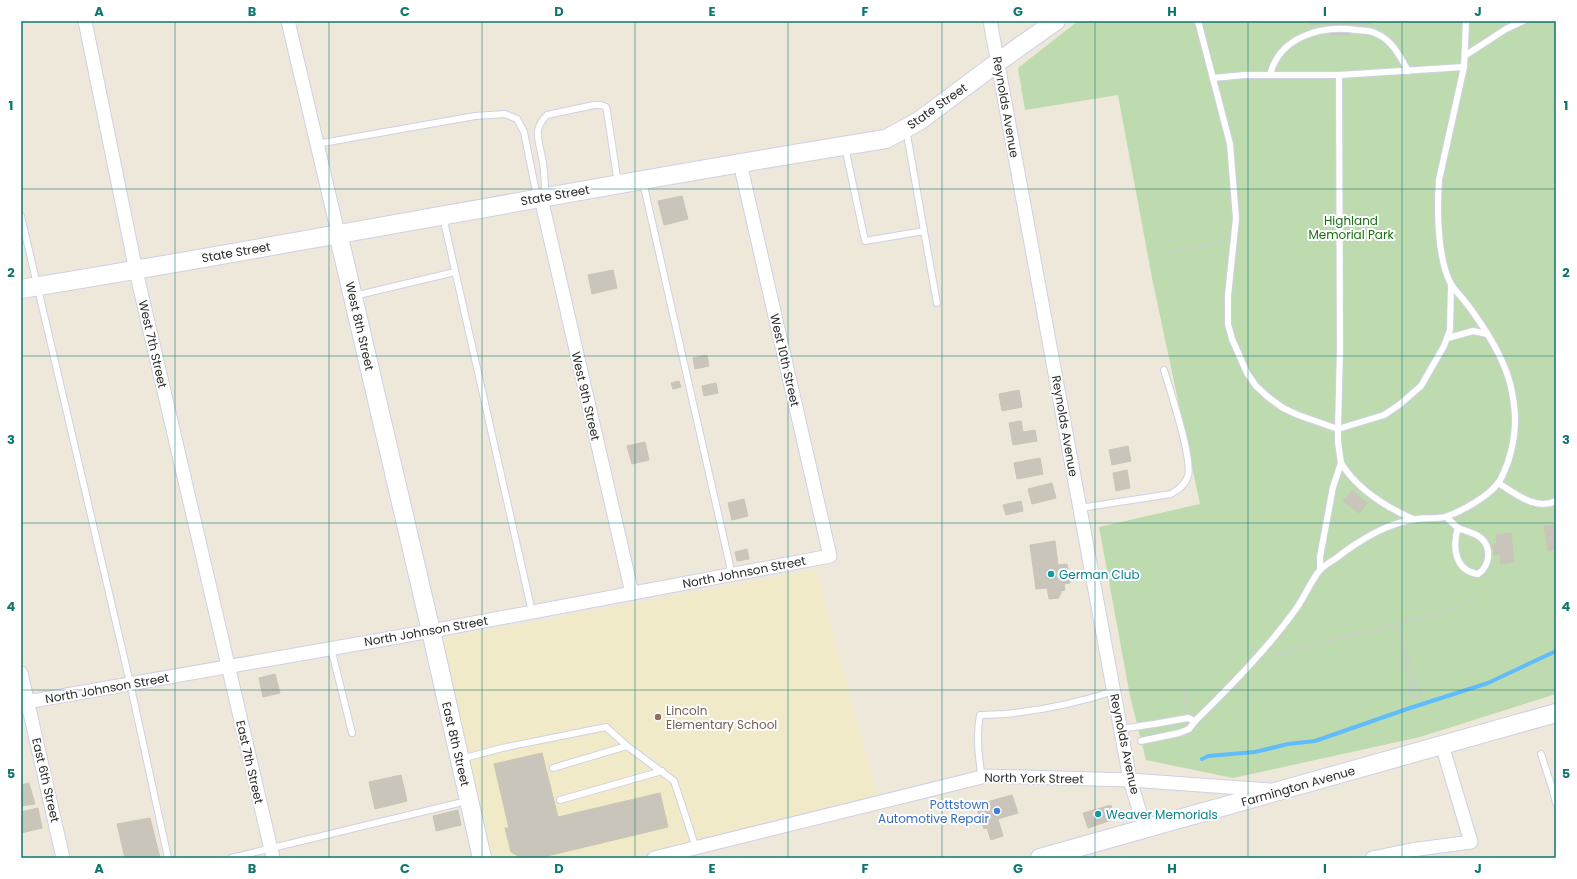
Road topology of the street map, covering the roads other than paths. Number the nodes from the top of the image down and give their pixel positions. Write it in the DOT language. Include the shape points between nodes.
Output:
graph roads {
  1 [pos="85,21"];
  2 [pos="288,21"];
  3 [pos="990,21"];
  4 [pos="1056,21"];
  5 [pos="1198,21"];
  6 [pos="1466,21"];
  7 [pos="1523,21"];
  8 [pos="1466,55"];
  9 [pos="998,62"];
  10 [pos="1464,67"];
  11 [pos="1408,71"];
  12 [pos="1270,75"];
  13 [pos="1339,75"];
  14 [pos="1213,78"];
  15 [pos="906,128"];
  16 [pos="317,144"];
  17 [pos="844,145"];
  18 [pos="740,163"];
  19 [pos="642,180"];
  20 [pos="618,184"];
  21 [pos="541,198"];
  22 [pos="443,215"];
  23 [pos="21,216"];
  24 [pos="924,231"];
  25 [pos="338,233"];
  26 [pos="136,271"];
  27 [pos="455,272"];
  28 [pos="1452,286"];
  29 [pos="29,288"];
  30 [pos="353,296"];
  31 [pos="937,303"];
  32 [pos="1487,334"];
  33 [pos="1448,338"];
  34 [pos="1164,370"];
  35 [pos="1338,429"];
  36 [pos="1341,463"];
  37 [pos="1498,483"];
  38 [pos="1556,501"];
  39 [pos="1080,508"];
  40 [pos="1446,517"];
  41 [pos="1413,519"];
  42 [pos="1458,528"];
  43 [pos="830,556"];
  44 [pos="1320,570"];
  45 [pos="732,574"];
  46 [pos="632,593"];
  47 [pos="532,612"];
  48 [pos="431,631"];
  49 [pos="331,648"];
  50 [pos="228,666"];
  51 [pos="21,673"];
  52 [pos="130,683"];
  53 [pos="1114,691"];
  54 [pos="24,702"];
  55 [pos="1556,713"];
  56 [pos="1195,721"];
  57 [pos="1120,729"];
  58 [pos="352,733"];
  59 [pos="1141,741"];
  60 [pos="1442,745"];
  61 [pos="628,746"];
  62 [pos="1541,754"];
  63 [pos="459,759"];
  64 [pos="553,768"];
  65 [pos="662,771"];
  66 [pos="982,777"];
  67 [pos="1131,784"];
  68 [pos="1279,791"];
  69 [pos="1554,791"];
  70 [pos="469,800"];
  71 [pos="560,800"];
  72 [pos="1556,803"];
  73 [pos="1145,829"];
  74 [pos="696,848"];
  75 [pos="272,853"];
  76 [pos="64,858"];
  77 [pos="168,858"];
  78 [pos="231,858"];
  79 [pos="482,858"];
  80 [pos="654,858"];
  81 [pos="1040,858"];
  82 [pos="1372,858"];
  1 -- 26 [label="street, West 7th Street"];
  2 -- 16 [label="street, West 8th Street"];
  3 -- 9 [label="street, Reynolds Avenue"];
  4 -- 9 [label="street, State Street"];
  5 -- 14 [label="lane"];
  6 -- 8 [label="lane"];
  7 -- 8 [label="lane"];
  8 -- 10 [label="lane"];
  9 -- 15 [label="street, State Street"];
  9 -- 39 [label="street, Reynolds Avenue"];
  10 -- 11 [label="lane"];
  10 -- 28 [label="lane" via="1441,167 1438,195 1441,246"];
  11 -- 12 [label="lane" via="1393,48 1378,34 1342,28 1300,37 1279,54"];
  11 -- 13 [label="lane"];
  12 -- 13 [label="lane"];
  12 -- 14 [label="lane"];
  13 -- 35 [label="lane"];
  14 -- 35 [label="lane" via="1230,144 1236,218 1228,296 1228,324 1232,339 1247,373 1264,393 1283,408"];
  15 -- 17 [label="street, State Street" via="886,138"];
  15 -- 24 [label="lane"];
  16 -- 21 [label="lane" via="475,116 505,114 517,119 524,132"];
  16 -- 25 [label="street, West 8th Street"];
  17 -- 18 [label="street, State Street"];
  17 -- 24 [label="lane" via="865,241"];
  18 -- 19 [label="street, State Street"];
  18 -- 43 [label="street, West 10th Street"];
  19 -- 20 [label="street, State Street"];
  19 -- 45 [label="lane"];
  20 -- 21 [label="street, State Street"];
  20 -- 21 [label="lane" via="606,107 601,104 594,105 547,115 538,126 537,136 543,159"];
  21 -- 22 [label="street, State Street"];
  21 -- 46 [label="street, West 9th Street"];
  22 -- 25 [label="street, State Street"];
  22 -- 27 [label="lane"];
  23 -- 29 [label="lane"];
  24 -- 31 [label="lane"];
  25 -- 26 [label="street, State Street"];
  25 -- 30 [label="street, West 8th Street"];
  26 -- 29 [label="street, State Street"];
  26 -- 50 [label="street, West 7th Street"];
  27 -- 30 [label="lane"];
  27 -- 47 [label="lane"];
  28 -- 32 [label="lane" via="1467,303"];
  28 -- 33 [label="lane" via="1452,321"];
  29 -- 52 [label="lane"];
  30 -- 48 [label="street, West 8th Street"];
  32 -- 33 [label="lane" via="1472,331"];
  32 -- 37 [label="lane" via="1505,366 1515,413 1514,440"];
  33 -- 35 [label="lane" via="1427,377 1413,394 1384,415"];
  34 -- 39 [label="lane" via="1188,454 1188,476 1182,488 1171,494"];
  35 -- 36 [label="lane"];
  36 -- 41 [label="lane" via="1369,493"];
  36 -- 44 [label="lane" via="1332,487"];
  37 -- 38 [label="lane" via="1529,501 1542,504"];
  37 -- 40 [label="lane" via="1465,509"];
  39 -- 53 [label="street, Reynolds Avenue"];
  40 -- 41 [label="lane"];
  40 -- 42 [label="lane"];
  41 -- 44 [label="lane" via="1374,533"];
  42 -- 42 [label="lane" via="1456,550 1459,561 1469,572 1478,574 1487,564 1487,548 1480,537"];
  43 -- 45 [label="street, North Johnson Street"];
  44 -- 56 [label="lane" via="1294,613 1252,662"];
  45 -- 46 [label="street, North Johnson Street"];
  46 -- 47 [label="street, North Johnson Street"];
  47 -- 48 [label="street, North Johnson Street"];
  48 -- 49 [label="street, North Johnson Street"];
  48 -- 63 [label="street, East 8th Street"];
  49 -- 50 [label="street, North Johnson Street"];
  49 -- 58 [label="lane"];
  50 -- 52 [label="street, North Johnson Street"];
  50 -- 75 [label="street, East 7th Street"];
  51 -- 54 [label="street, East 6th Street"];
  52 -- 54 [label="street, North Johnson Street"];
  52 -- 77 [label="lane"];
  53 -- 57 [label="street, Reynolds Avenue"];
  53 -- 66 [label="lane" via="1052,708 1012,714 980,715 977,730"];
  54 -- 76 [label="street, East 6th Street"];
  55 -- 60 [label="street, Farmington Avenue"];
  56 -- 57 [label="lane" via="1188,718"];
  56 -- 59 [label="lane" via="1189,729 1179,733"];
  57 -- 67 [label="street, Reynolds Avenue"];
  60 -- 68 [label="street, Farmington Avenue"];
  60 -- 82 [label="street" via="1471,842"];
  61 -- 63 [label="lane" via="606,727"];
  61 -- 64 [label="lane"];
  61 -- 65 [label="lane"];
  62 -- 69 [label="lane"];
  63 -- 70 [label="street, East 8th Street"];
  65 -- 71 [label="lane"];
  65 -- 74 [label="lane" via="674,781"];
  66 -- 67 [label="street, North York Street"];
  66 -- 74 [label="street, North York Street"];
  67 -- 68 [label="street, North York Street"];
  67 -- 73 [label="street, Reynolds Avenue"];
  68 -- 73 [label="street, Farmington Avenue"];
  69 -- 72 [label="lane"];
  70 -- 75 [label="lane"];
  70 -- 79 [label="street, East 8th Street"];
  73 -- 81 [label="street, Farmington Avenue"];
  74 -- 80 [label="street, North York Street"];
  75 -- 78 [label="lane"];
}
